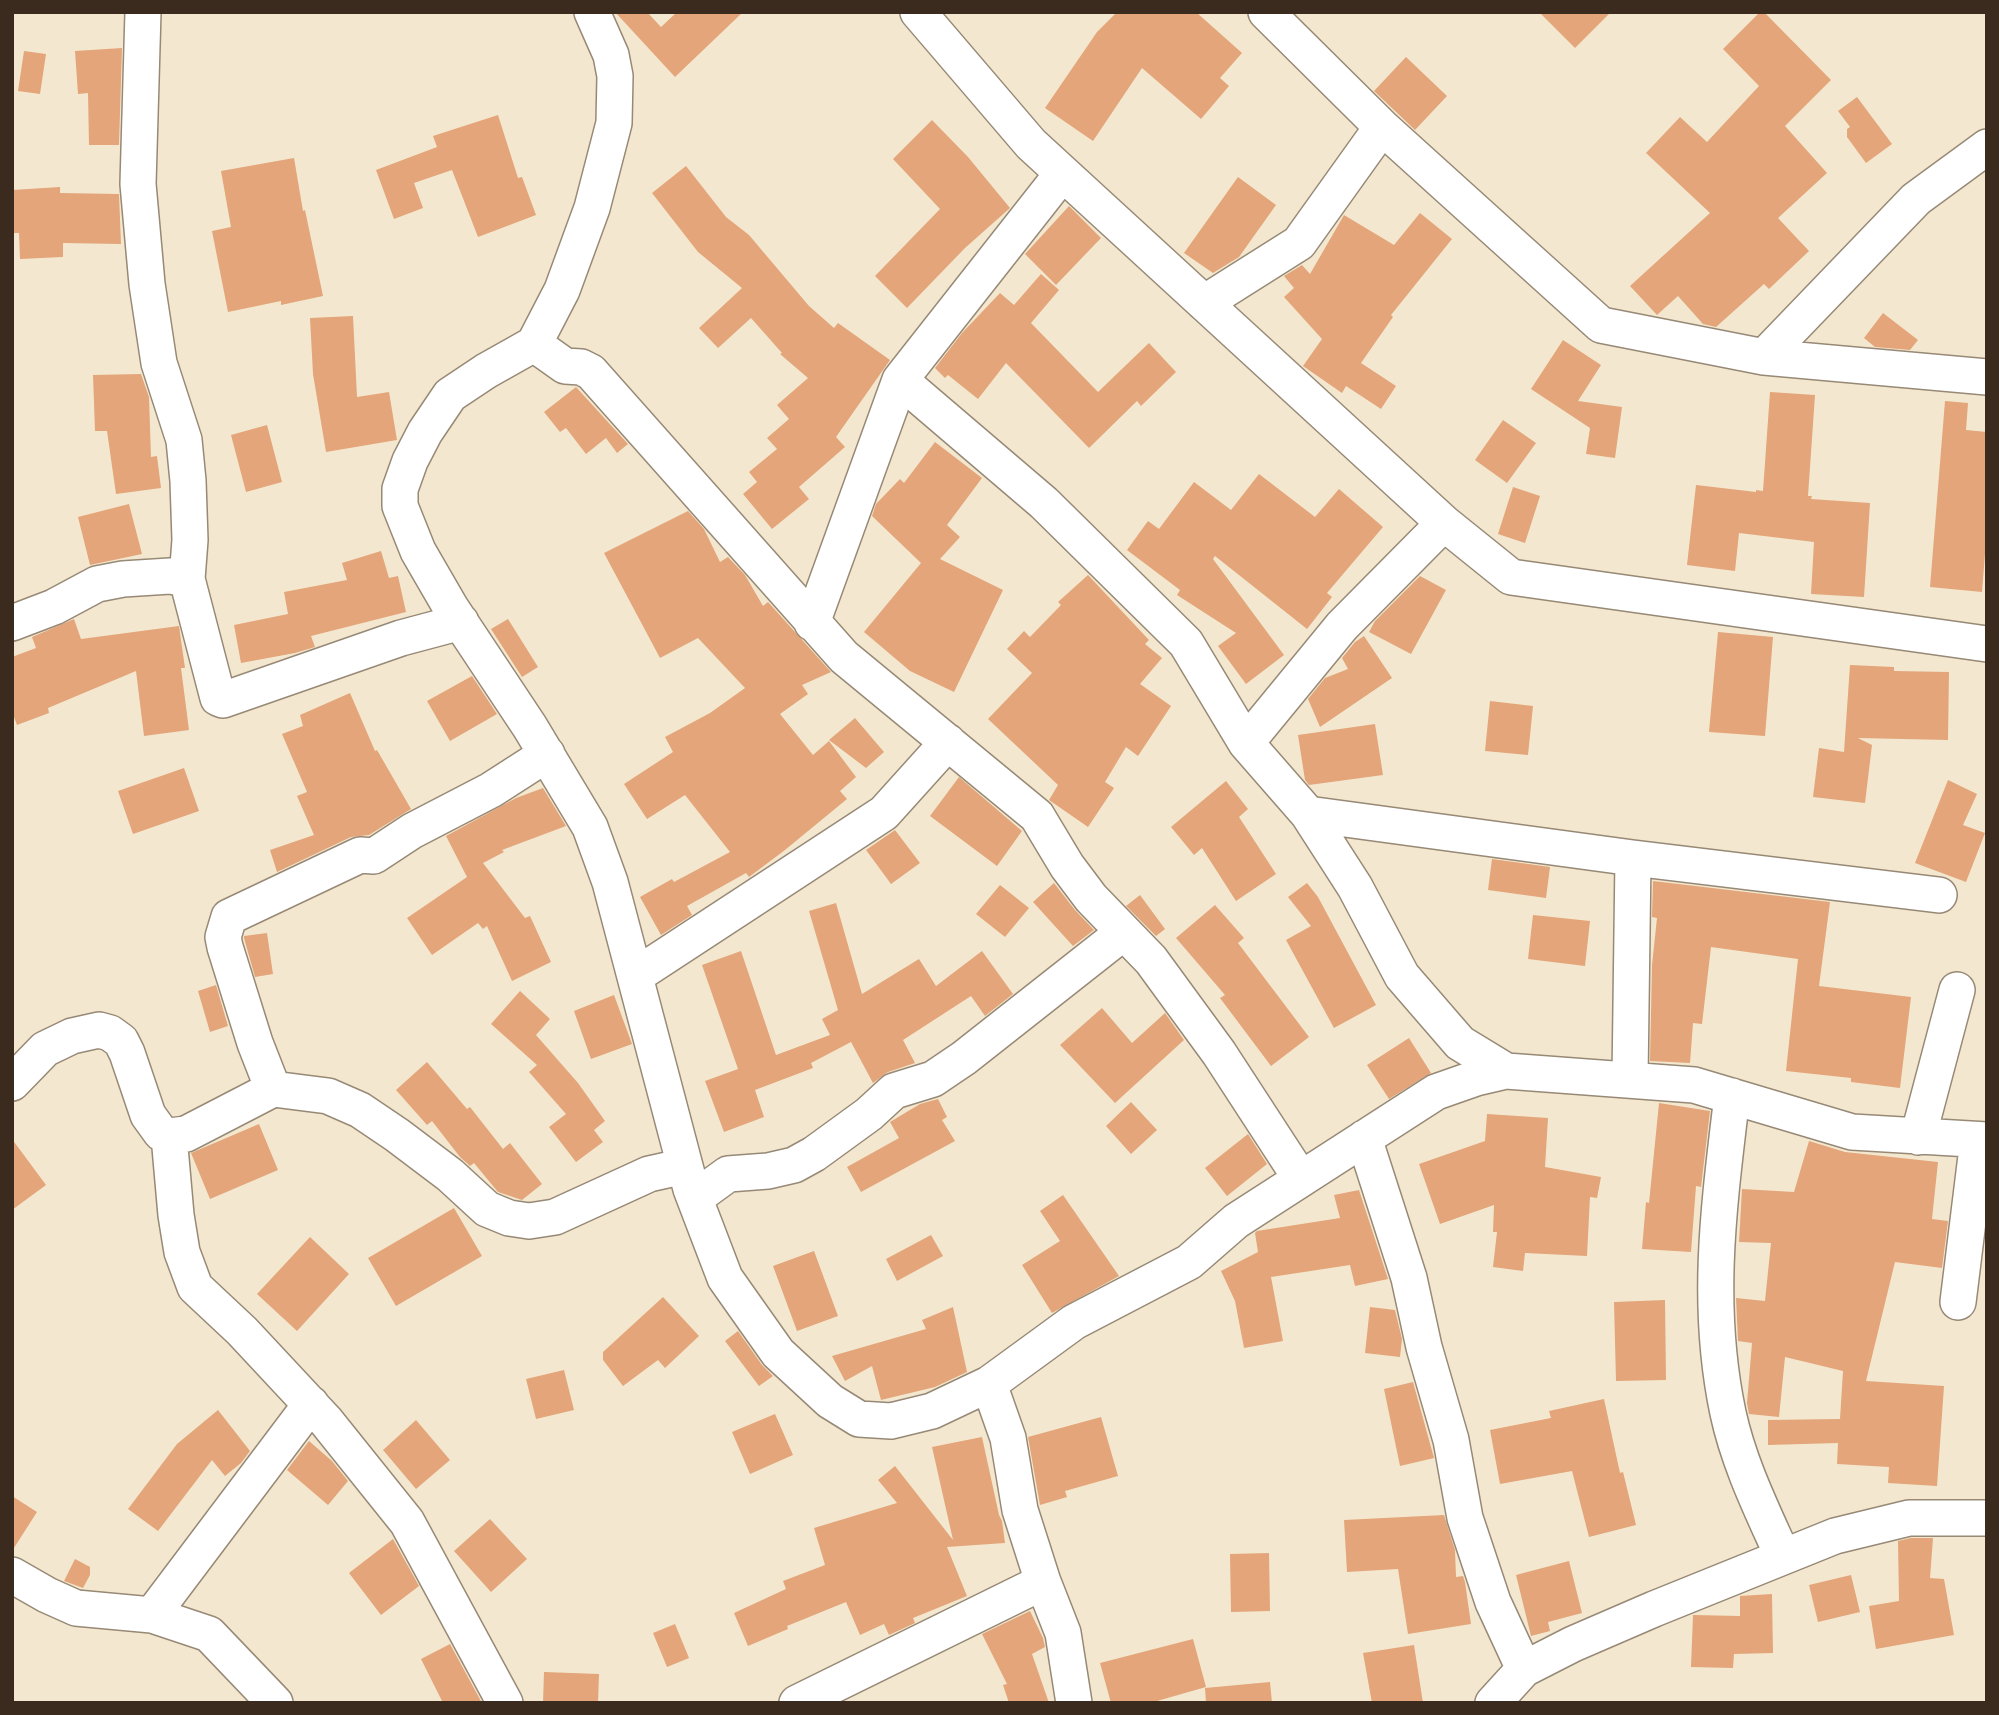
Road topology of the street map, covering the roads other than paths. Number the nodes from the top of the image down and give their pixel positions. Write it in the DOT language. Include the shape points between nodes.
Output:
graph roads {
  1 [pos="143,12"];
  2 [pos="592,12"];
  3 [pos="918,12"];
  4 [pos="1266,12"];
  5 [pos="1382,127"];
  6 [pos="1987,147"];
  7 [pos="1062,173"];
  8 [pos="1204,303"];
  9 [pos="534,344"];
  10 [pos="1764,357"];
  11 [pos="1987,377"];
  12 [pos="900,380"];
  13 [pos="1444,523"];
  14 [pos="187,579"];
  15 [pos="461,622"];
  16 [pos="12,623"];
  17 [pos="812,623"];
  18 [pos="1987,644"];
  19 [pos="948,743"];
  20 [pos="1246,743"];
  21 [pos="547,754"];
  22 [pos="1308,814"];
  23 [pos="1633,858"];
  24 [pos="1939,895"];
  25 [pos="1124,932"];
  26 [pos="635,976"];
  27 [pos="1957,990"];
  28 [pos="1506,1071"];
  29 [pos="1630,1079"];
  30 [pos="12,1083"];
  31 [pos="273,1089"];
  32 [pos="1732,1096"];
  33 [pos="169,1136"];
  34 [pos="1918,1137"];
  35 [pos="1364,1138"];
  36 [pos="1982,1140"];
  37 [pos="1301,1179"];
  38 [pos="690,1182"];
  39 [pos="1958,1302"];
  40 [pos="989,1384"];
  41 [pos="311,1405"];
  42 [pos="1987,1518"];
  43 [pos="1783,1557"];
  44 [pos="12,1575"];
  45 [pos="1043,1582"];
  46 [pos="152,1615"];
  47 [pos="1524,1669"];
  48 [pos="275,1703"];
  49 [pos="505,1703"];
  50 [pos="797,1703"];
  51 [pos="1074,1703"];
  52 [pos="1493,1703"];
  1 -- 14 [label="street" via="138,184 159,363 184,440 190,540"];
  2 -- 9 [label="street" via="611,55 614,123 583,232 562,290"];
  3 -- 7 [label="street" via="1031,144"];
  4 -- 5 [label="street"];
  5 -- 8 [label="street" via="1299,243"];
  5 -- 10 [label="street" via="1601,326"];
  6 -- 10 [label="street" via="1916,199"];
  7 -- 8 [label="street"];
  7 -- 12 [label="street"];
  8 -- 13 [label="street"];
  9 -- 15 [label="street" via="450,395 425,432 400,489 401,506 418,551"];
  9 -- 17 [label="street" via="565,366 591,372 604,385"];
  10 -- 11 [label="street"];
  12 -- 17 [label="street"];
  12 -- 20 [label="street" via="1044,503 1186,643"];
  13 -- 18 [label="street" via="1511,576"];
  13 -- 20 [label="street" via="1342,626"];
  14 -- 15 [label="street" via="214,689 223,700"];
  14 -- 16 [label="street" via="170,576 97,584"];
  15 -- 21 [label="street"];
  17 -- 19 [label="street" via="844,657"];
  19 -- 25 [label="street" via="1037,816 1091,898"];
  19 -- 26 [label="street" via="884,813"];
  20 -- 22 [label="street"];
  21 -- 26 [label="street" via="590,827"];
  21 -- 31 [label="street" via="374,856 360,855 229,917 225,947"];
  22 -- 23 [label="street"];
  22 -- 28 [label="street" via="1355,887 1402,976 1460,1043"];
  23 -- 24 [label="street"];
  23 -- 29 [label="street"];
  25 -- 37 [label="street" via="1151,960 1219,1053"];
  25 -- 38 [label="street" via="964,1058 933,1079 894,1091 814,1154 768,1171"];
  26 -- 38 [label="street"];
  27 -- 34 [label="street"];
  28 -- 29 [label="street"];
  28 -- 35 [label="street" via="1436,1092"];
  29 -- 32 [label="street" via="1693,1085"];
  30 -- 33 [label="street" via="45,1049 86,1033 110,1033 121,1041 148,1115 161,1133"];
  31 -- 33 [label="street" via="186,1134"];
  31 -- 38 [label="street" via="328,1096 360,1110 450,1175 487,1209 509,1218 555,1217 649,1174"];
  32 -- 34 [label="street" via="1852,1132"];
  32 -- 43 [label="street" via="1717,1223 1714,1315 1728,1413 1748,1479"];
  33 -- 41 [label="street" via="182,1252 195,1287"];
  34 -- 36 [label="street"];
  35 -- 37 [label="street"];
  35 -- 47 [label="street" via="1409,1278 1451,1440 1465,1518 1493,1602"];
  36 -- 39 [label="street"];
  37 -- 40 [label="street" via="1236,1221 1189,1262 1074,1322"];
  38 -- 40 [label="street" via="725,1278 778,1353 830,1401 859,1419 891,1421 932,1411"];
  40 -- 45 [label="street" via="1008,1438 1020,1510"];
  41 -- 46 [label="street"];
  41 -- 49 [label="street" via="407,1522"];
  42 -- 43 [label="street" via="1909,1518 1835,1536"];
  43 -- 47 [label="street" via="1573,1643"];
  44 -- 46 [label="street" via="76,1608"];
  45 -- 50 [label="street"];
  45 -- 51 [label="street" via="1063,1633"];
  46 -- 48 [label="street" via="209,1634"];
  47 -- 52 [label="street"];
}
